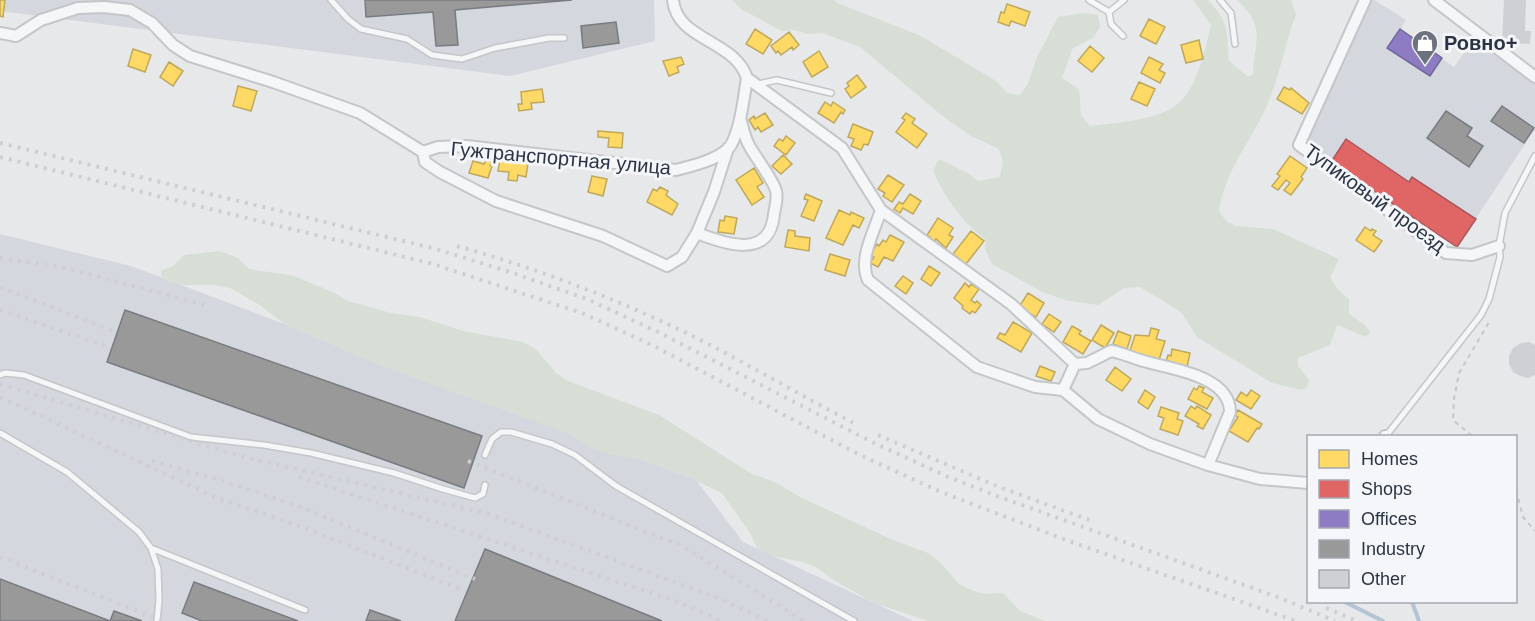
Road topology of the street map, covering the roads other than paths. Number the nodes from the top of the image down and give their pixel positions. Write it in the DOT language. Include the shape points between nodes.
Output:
graph roads {
  1 [pos="331,0"];
  2 [pos="673,0"];
  3 [pos="1089,0"];
  4 [pos="1124,0"];
  5 [pos="1220,0"];
  6 [pos="1365,0"];
  7 [pos="1434,0"];
  8 [pos="1109,12"];
  9 [pos="0,33"];
  10 [pos="1123,36"];
  11 [pos="564,38"];
  12 [pos="1235,44"];
  13 [pos="1535,76"];
  14 [pos="752,81"];
  15 [pos="831,93"];
  16 [pos="741,121"];
  17 [pos="728,148"];
  18 [pos="423,152"];
  19 [pos="1535,156"];
  20 [pos="881,210"];
  21 [pos="697,233"];
  22 [pos="1499,246"];
  23 [pos="1075,364"];
  24 [pos="0,375"];
  25 [pos="1063,390"];
  26 [pos="0,433"];
  27 [pos="1386,435"];
  28 [pos="485,455"];
  29 [pos="1208,465"];
  30 [pos="1307,483"];
  31 [pos="485,485"];
  32 [pos="151,548"];
  33 [pos="305,610"];
  34 [pos="157,621"];
  35 [pos="854,621"];
  1 -- 11 [label="lane" via="361,29 408,39 432,56 462,59 495,48"];
  2 -- 14 [label="street" via="674,9 686,27 727,51"];
  3 -- 8 [label="lane"];
  4 -- 8 [label="lane"];
  5 -- 12 [label="lane" via="1232,13"];
  6 -- 22 [label="street, Тупиковый проезд" via="1299,145 1446,253 1472,255"];
  7 -- 13 [label="street"];
  8 -- 10 [label="lane" via="1111,24"];
  9 -- 18 [label="street, Гужтранспортная улица" via="16,36 41,20 78,8 130,10 152,23 190,56 360,113"];
  14 -- 15 [label="lane" via="777,80"];
  14 -- 16 [label="street"];
  14 -- 20 [label="street" via="842,148"];
  16 -- 17 [label="street"];
  16 -- 21 [label="street" via="748,144 777,191 771,230 764,240 744,245 722,243"];
  17 -- 18 [label="street, Гужтранспортная улица" via="704,162 676,170 467,146"];
  17 -- 21 [label="street"];
  18 -- 21 [label="street" via="425,162 496,201 603,236 667,266 682,257"];
  19 -- 22 [label="lane" via="1505,213"];
  20 -- 23 [label="street" via="1011,304"];
  20 -- 25 [label="street" via="864,262 868,280 977,367 1035,387"];
  22 -- 27 [label="lane" via="1500,257 1481,315"];
  23 -- 25 [label="street"];
  23 -- 29 [label="street" via="1087,363 1111,351 1203,377 1230,405"];
  24 -- 31 [label="lane" via="24,375 191,437 311,453 476,498 483,494"];
  25 -- 29 [label="street" via="1098,418 1150,444"];
  26 -- 32 [label="lane" via="67,472 139,532"];
  28 -- 35 [label="lane" via="492,439 501,432 552,444 575,455 616,486"];
  29 -- 30 [label="street" via="1260,479"];
  32 -- 33 [label="lane"];
  32 -- 34 [label="lane" via="158,569"];
}
